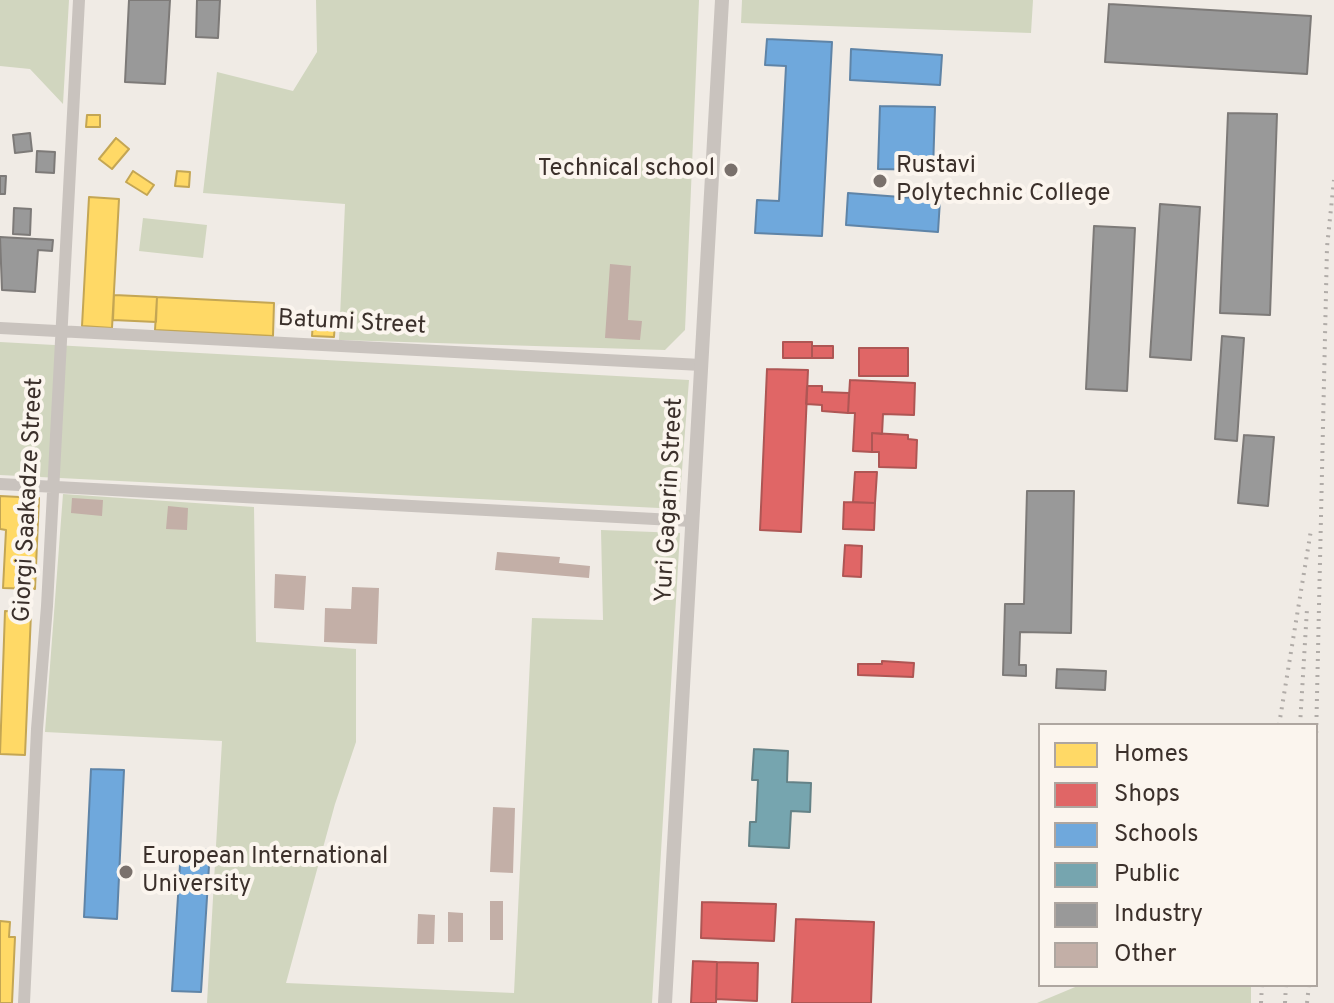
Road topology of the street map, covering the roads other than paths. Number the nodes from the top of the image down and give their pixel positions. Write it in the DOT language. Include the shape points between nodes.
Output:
graph roads {
  1 [pos="79,0"];
  2 [pos="722,0"];
  3 [pos="0,328"];
  4 [pos="61,331"];
  5 [pos="701,365"];
  6 [pos="0,484"];
  7 [pos="53,487"];
  8 [pos="692,521"];
  9 [pos="24,1003"];
  10 [pos="665,1003"];
  1 -- 4 [label="street, Giorgi Saakadze Street"];
  2 -- 5 [label="street, Yuri Gagarin Street"];
  3 -- 4 [label="street, Batumi Street"];
  4 -- 5 [label="street, Batumi Street"];
  4 -- 7 [label="street, Giorgi Saakadze Street"];
  5 -- 8 [label="street, Yuri Gagarin Street"];
  6 -- 7 [label="street"];
  7 -- 8 [label="street"];
  7 -- 9 [label="street, Giorgi Saakadze Street"];
  8 -- 10 [label="street, Yuri Gagarin Street"];
}
